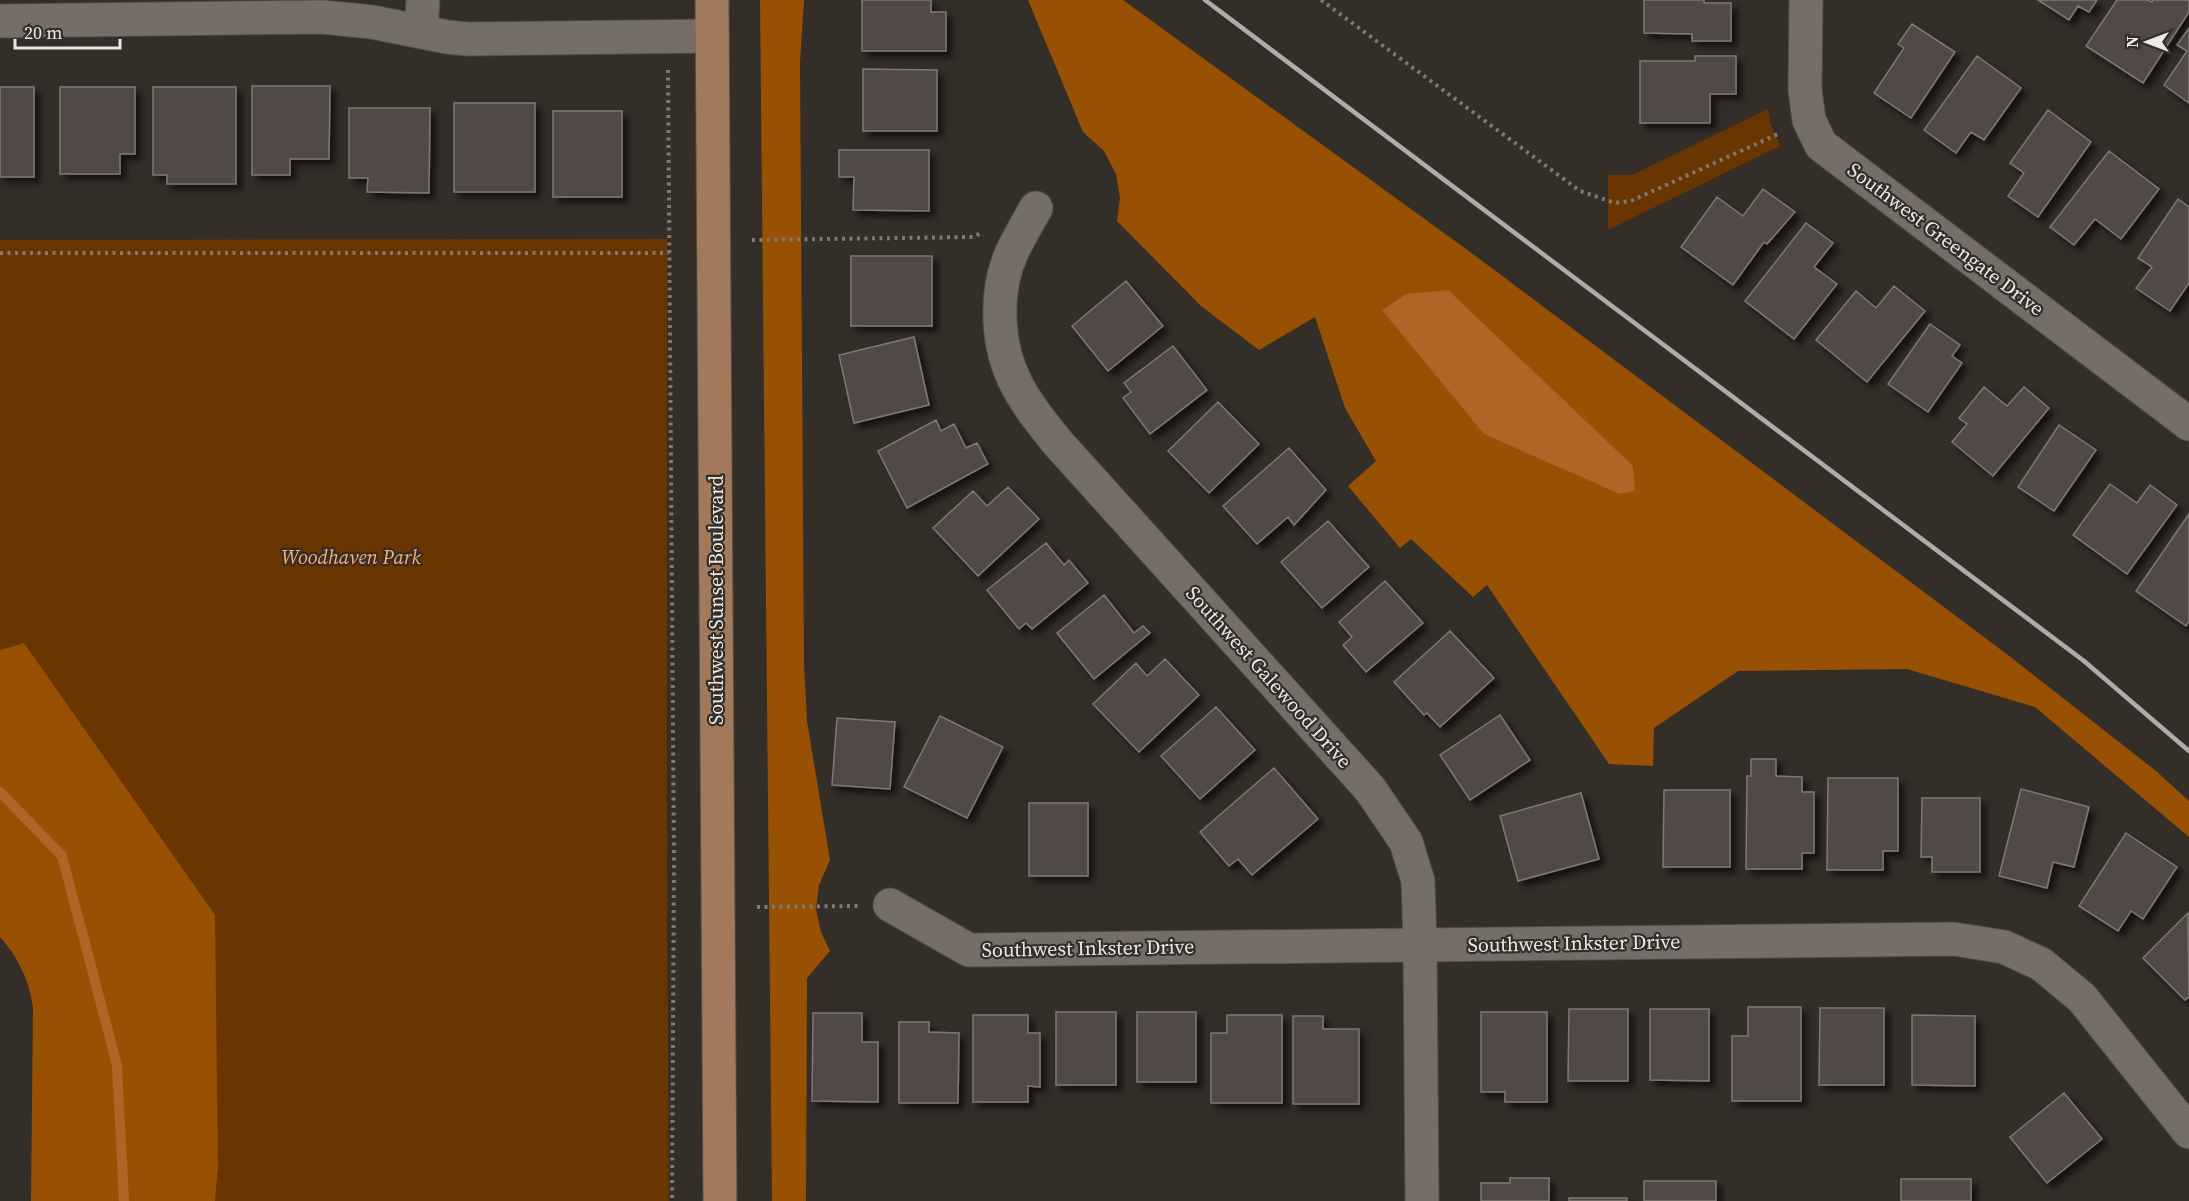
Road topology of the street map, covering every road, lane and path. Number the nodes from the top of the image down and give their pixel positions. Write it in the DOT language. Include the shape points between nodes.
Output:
graph roads {
  1 [pos="712,0"];
  2 [pos="1321,0"];
  3 [pos="1806,0"];
  4 [pos="422,16"];
  5 [pos="0,21"];
  6 [pos="712,36"];
  7 [pos="668,74"];
  8 [pos="1809,120"];
  9 [pos="1036,208"];
  10 [pos="983,232"];
  11 [pos="752,240"];
  12 [pos="0,253"];
  13 [pos="669,253"];
  14 [pos="2189,424"];
  15 [pos="890,905"];
  16 [pos="757,907"];
  17 [pos="1420,944"];
  18 [pos="2189,1132"];
  19 [pos="672,1201"];
  20 [pos="720,1201"];
  21 [pos="1422,1201"];
  1 -- 6 [label="main road, Southwest Sunset Boulevard"];
  2 -- 8 [label="path" via="1580,191 1615,203 1631,201"];
  3 -- 8 [label="street, Southwest Greengate Drive" via="1805,90"];
  4 -- 5 [label="street" via="372,21 322,17"];
  4 -- 6 [label="street" via="467,39"];
  6 -- 20 [label="main road, Southwest Sunset Boulevard"];
  7 -- 13 [label="path"];
  8 -- 14 [label="street, Southwest Greengate Drive" via="1821,145"];
  9 -- 17 [label="street, Southwest Galewood Drive" via="1011,254 999,294 1005,359 1016,386 1057,442 1370,789 1406,842 1418,881"];
  10 -- 11 [label="path" via="973,237"];
  12 -- 13 [label="path"];
  13 -- 19 [label="path" via="674,862"];
  15 -- 16 [label="path"];
  15 -- 17 [label="street, Southwest Inkster Drive" via="969,950"];
  17 -- 18 [label="street, Southwest Inkster Drive" via="1954,939 2004,947 2041,964 2082,998"];
  17 -- 21 [label="street, Southwest Galewood Drive"];
}
